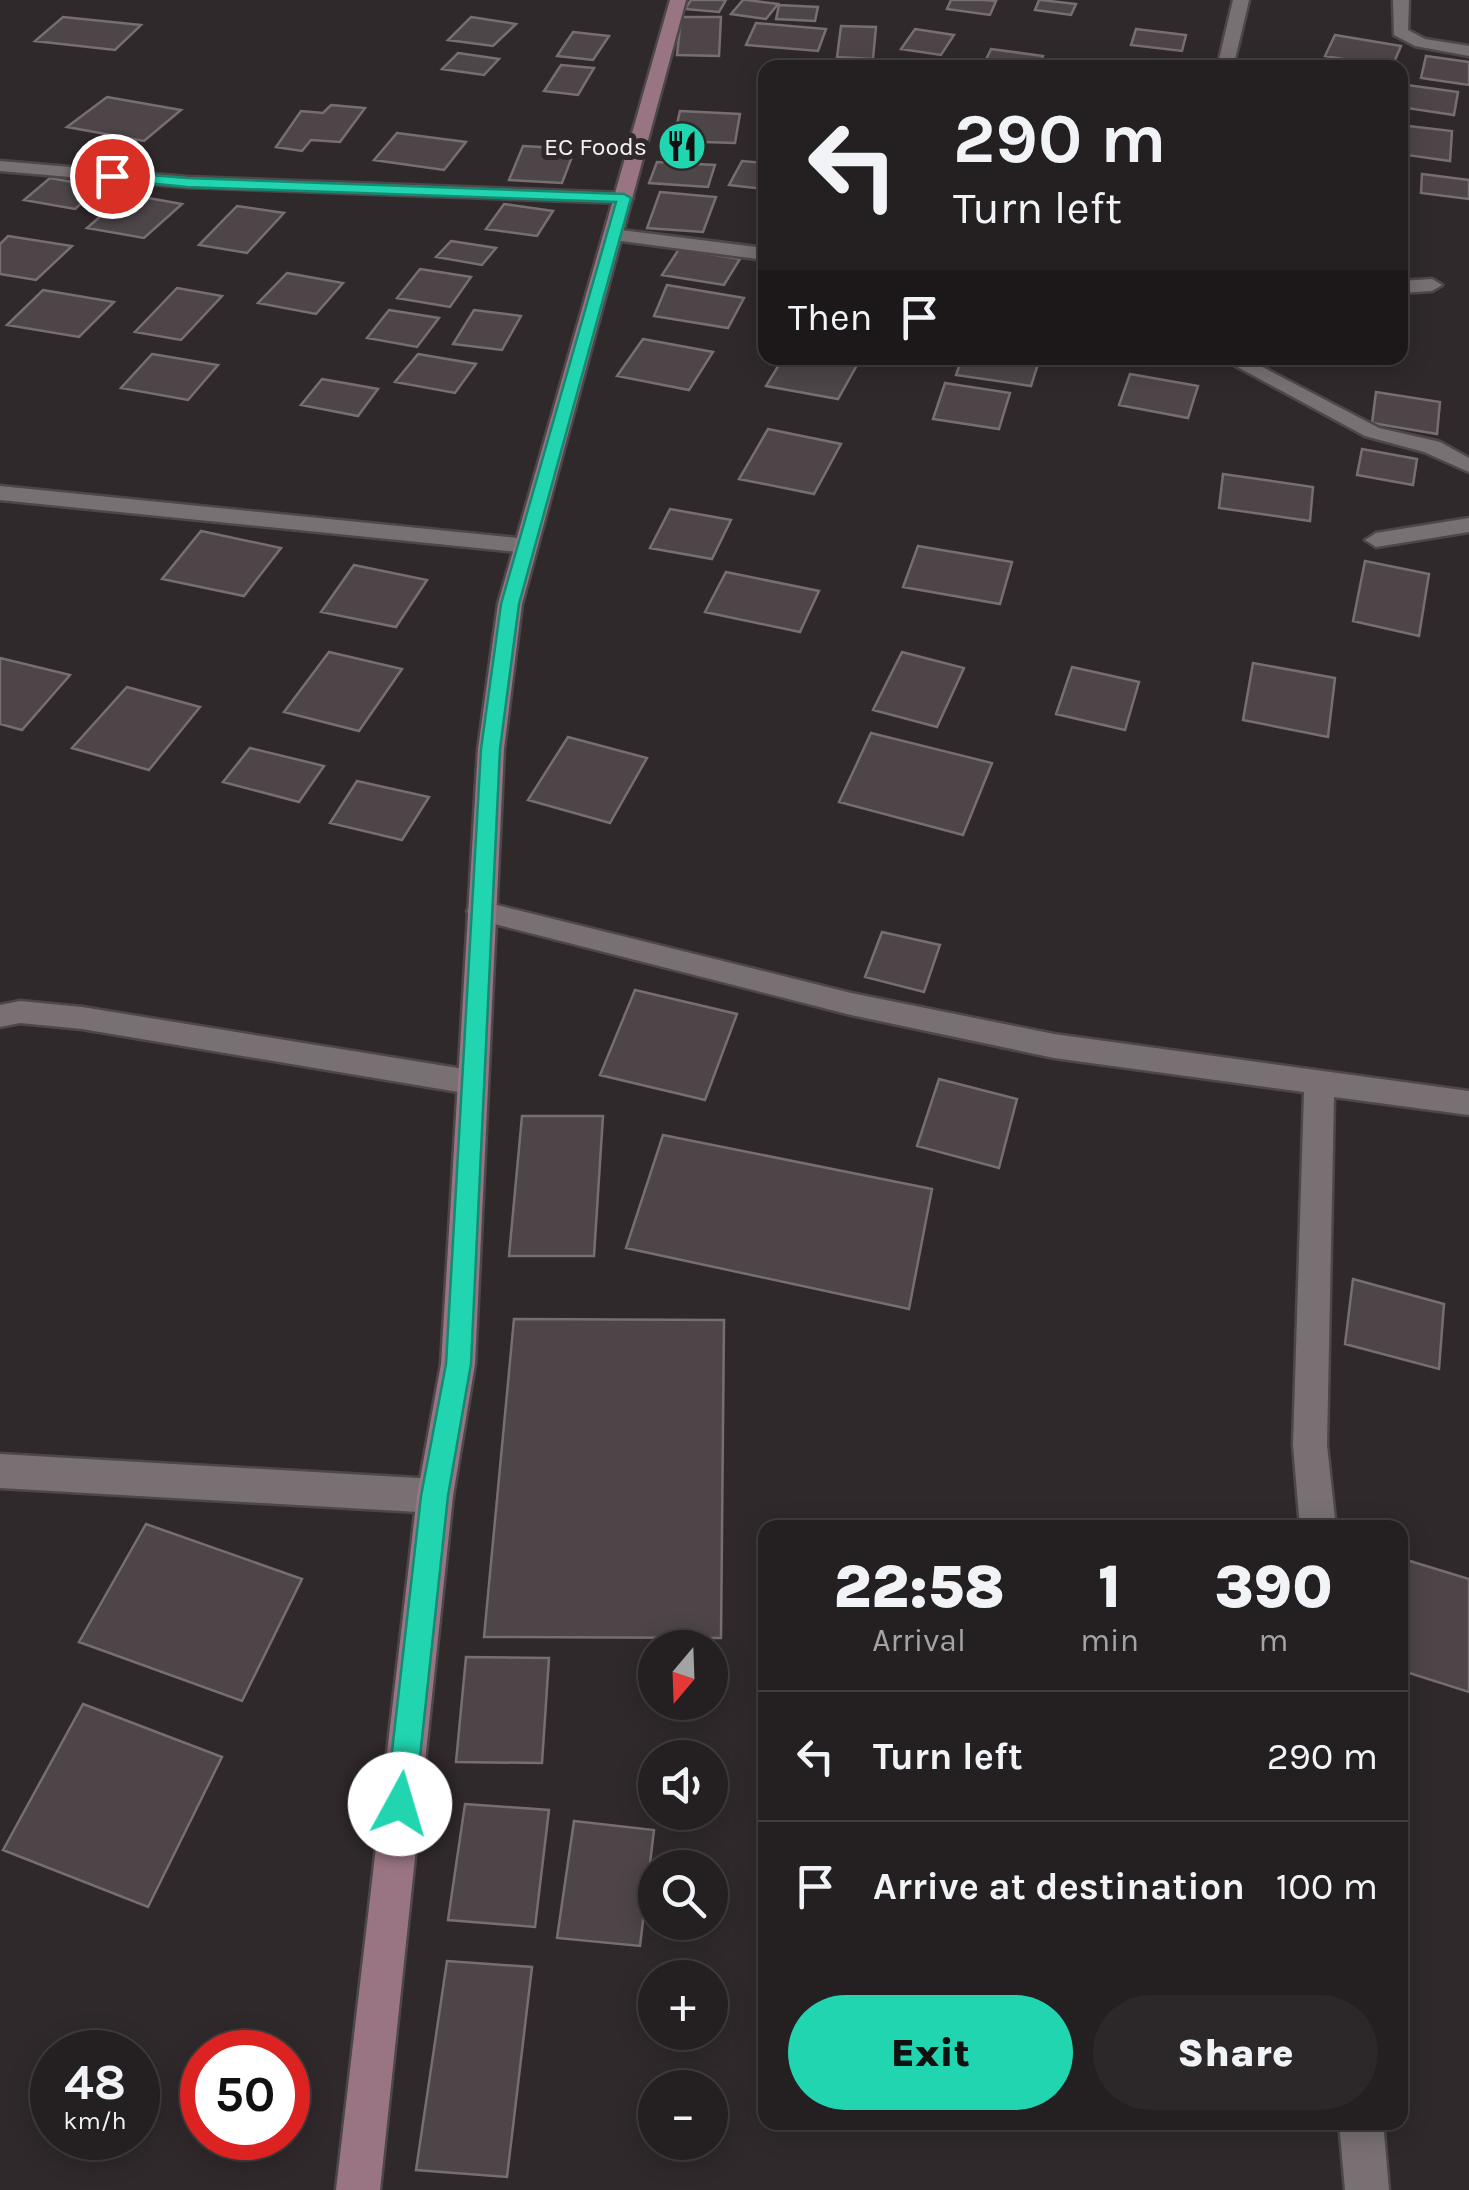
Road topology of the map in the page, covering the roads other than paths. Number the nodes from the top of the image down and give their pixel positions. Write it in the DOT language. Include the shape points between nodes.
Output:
graph roads {
  1 [pos="678,0"];
  2 [pos="1241,0"];
  3 [pos="1401,0"];
  4 [pos="1469,50"];
  5 [pos="1228,60"];
  6 [pos="0,166"];
  7 [pos="624,198"];
  8 [pos="613,235"];
  9 [pos="758,253"];
  10 [pos="1432,286"];
  11 [pos="1408,287"];
  12 [pos="1244,365"];
  13 [pos="1469,466"];
  14 [pos="0,493"];
  15 [pos="1469,525"];
  16 [pos="1376,540"];
  17 [pos="527,546"];
  18 [pos="480,911"];
  19 [pos="0,1016"];
  20 [pos="1319,1081"];
  21 [pos="470,1082"];
  22 [pos="1469,1103"];
  23 [pos="0,1470"];
  24 [pos="435,1496"];
  25 [pos="1317,1520"];
  26 [pos="1362,2130"];
  27 [pos="358,2190"];
  28 [pos="1367,2190"];
  1 -- 7 [label="main road"];
  2 -- 5 [label="street"];
  3 -- 4 [label="street" via="1400,32 1420,43"];
  6 -- 7 [label="street" via="187,182"];
  7 -- 8 [label="main road"];
  8 -- 9 [label="street"];
  8 -- 17 [label="main road"];
  10 -- 11 [label="street"];
  12 -- 13 [label="street" via="1372,432 1432,447"];
  14 -- 17 [label="street"];
  15 -- 16 [label="street"];
  17 -- 18 [label="main road" via="510,604 491,749"];
  18 -- 20 [label="street" via="851,1004 1054,1046"];
  18 -- 21 [label="main road"];
  19 -- 21 [label="street" via="82,1018"];
  20 -- 22 [label="street"];
  20 -- 25 [label="street" via="1310,1444"];
  21 -- 24 [label="main road" via="458,1364"];
  23 -- 24 [label="street"];
  24 -- 27 [label="main road"];
  26 -- 28 [label="street"];
}
